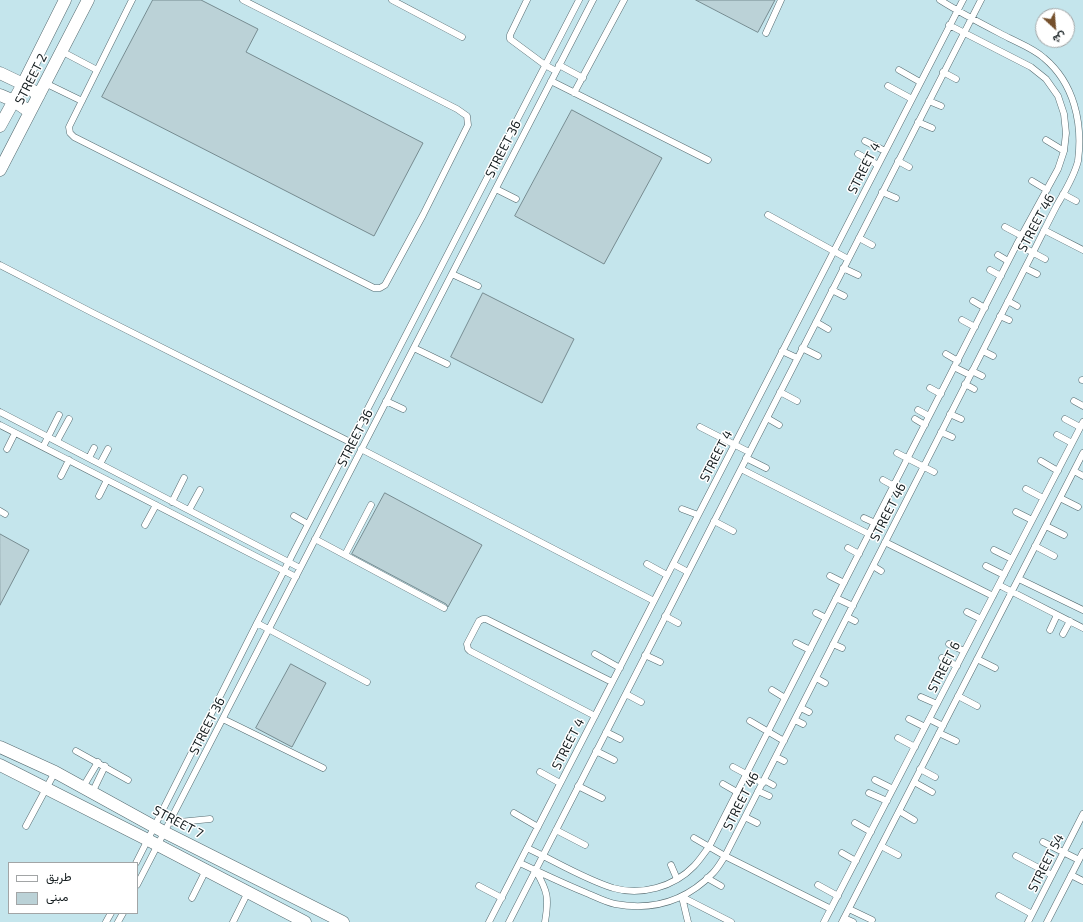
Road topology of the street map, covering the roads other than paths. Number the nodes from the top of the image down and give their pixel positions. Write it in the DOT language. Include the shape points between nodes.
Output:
graph roads {
  1 [pos="65,0"];
  2 [pos="88,0"];
  3 [pos="132,0"];
  4 [pos="243,0"];
  5 [pos="392,0"];
  6 [pos="527,0"];
  7 [pos="579,0"];
  8 [pos="593,0"];
  9 [pos="624,0"];
  10 [pos="781,0"];
  11 [pos="940,0"];
  12 [pos="963,0"];
  13 [pos="981,0"];
  14 [pos="254,2"];
  15 [pos="957,11"];
  16 [pos="972,18"];
  17 [pos="949,25"];
  18 [pos="964,32"];
  19 [pos="766,33"];
  20 [pos="462,37"];
  21 [pos="61,51"];
  22 [pos="545,65"];
  23 [pos="558,68"];
  24 [pos="98,70"];
  25 [pos="899,70"];
  26 [pos="943,72"];
  27 [pos="0,73"];
  28 [pos="583,78"];
  29 [pos="956,79"];
  30 [pos="551,81"];
  31 [pos="920,82"];
  32 [pos="45,83"];
  33 [pos="23,84"];
  34 [pos="888,86"];
  35 [pos="574,93"];
  36 [pos="0,95"];
  37 [pos="39,95"];
  38 [pos="912,99"];
  39 [pos="14,101"];
  40 [pos="929,101"];
  41 [pos="82,102"];
  42 [pos="941,106"];
  43 [pos="30,112"];
  44 [pos="918,122"];
  45 [pos="0,126"];
  46 [pos="932,128"];
  47 [pos="1046,140"];
  48 [pos="865,141"];
  49 [pos="885,151"];
  50 [pos="1064,152"];
  51 [pos="858,154"];
  52 [pos="708,160"];
  53 [pos="898,161"];
  54 [pos="878,165"];
  55 [pos="909,167"];
  56 [pos="0,170"];
  57 [pos="1032,181"];
  58 [pos="496,189"];
  59 [pos="1047,190"];
  60 [pos="882,192"];
  61 [pos="1063,194"];
  62 [pos="896,198"];
  63 [pos="516,200"];
  64 [pos="1076,201"];
  65 [pos="768,215"];
  66 [pos="1006,227"];
  67 [pos="1044,230"];
  68 [pos="1022,236"];
  69 [pos="859,238"];
  70 [pos="1017,244"];
  71 [pos="872,245"];
  72 [pos="1083,250"];
  73 [pos="833,251"];
  74 [pos="1033,252"];
  75 [pos="998,255"];
  76 [pos="848,259"];
  77 [pos="1045,259"];
  78 [pos="1008,261"];
  79 [pos="0,265"];
  80 [pos="843,268"];
  81 [pos="1025,268"];
  82 [pos="990,270"];
  83 [pos="452,274"];
  84 [pos="1037,274"];
  85 [pos="858,275"];
  86 [pos="1001,276"];
  87 [pos="478,286"];
  88 [pos="832,290"];
  89 [pos="844,296"];
  90 [pos="973,301"];
  91 [pos="1008,301"];
  92 [pos="1018,306"];
  93 [pos="985,308"];
  94 [pos="1000,316"];
  95 [pos="962,320"];
  96 [pos="1009,320"];
  97 [pos="816,322"];
  98 [pos="975,327"];
  99 [pos="828,329"];
  100 [pos="414,348"];
  101 [pos="802,348"];
  102 [pos="782,351"];
  103 [pos="983,351"];
  104 [pos="946,354"];
  105 [pos="818,356"];
  106 [pos="993,356"];
  107 [pos="797,358"];
  108 [pos="958,361"];
  109 [pos="447,364"];
  110 [pos="954,367"];
  111 [pos="971,373"];
  112 [pos="982,376"];
  113 [pos="965,384"];
  114 [pos="930,388"];
  115 [pos="974,389"];
  116 [pos="780,392"];
  117 [pos="941,394"];
  118 [pos="386,401"];
  119 [pos="797,401"];
  120 [pos="1074,401"];
  121 [pos="1083,406"];
  122 [pos="403,409"];
  123 [pos="918,410"];
  124 [pos="0,412"];
  125 [pos="950,414"];
  126 [pos="59,415"];
  127 [pos="929,416"];
  128 [pos="767,418"];
  129 [pos="69,419"];
  130 [pos="915,419"];
  131 [pos="961,419"];
  132 [pos="1065,419"];
  133 [pos="0,425"];
  134 [pos="779,425"];
  135 [pos="925,425"];
  136 [pos="1082,425"];
  137 [pos="700,427"];
  138 [pos="941,432"];
  139 [pos="15,433"];
  140 [pos="1057,435"];
  141 [pos="48,437"];
  142 [pos="952,437"];
  143 [pos="57,442"];
  144 [pos="350,442"];
  145 [pos="1072,443"];
  146 [pos="734,444"];
  147 [pos="43,447"];
  148 [pos="94,448"];
  149 [pos="8,449"];
  150 [pos="108,449"];
  151 [pos="361,449"];
  152 [pos="897,453"];
  153 [pos="1083,453"];
  154 [pos="748,455"];
  155 [pos="89,458"];
  156 [pos="908,459"];
  157 [pos="68,460"];
  158 [pos="1041,461"];
  159 [pos="100,464"];
  160 [pos="923,467"];
  161 [pos="766,468"];
  162 [pos="741,469"];
  163 [pos="1058,471"];
  164 [pos="1074,471"];
  165 [pos="934,472"];
  166 [pos="61,476"];
  167 [pos="1083,476"];
  168 [pos="184,478"];
  169 [pos="107,480"];
  170 [pos="883,480"];
  171 [pos="894,486"];
  172 [pos="148,489"];
  173 [pos="1026,489"];
  174 [pos="200,490"];
  175 [pos="909,494"];
  176 [pos="99,496"];
  177 [pos="916,498"];
  178 [pos="1044,498"];
  179 [pos="1060,498"];
  180 [pos="144,499"];
  181 [pos="172,502"];
  182 [pos="156,505"];
  183 [pos="371,505"];
  184 [pos="1078,507"];
  185 [pos="682,509"];
  186 [pos="189,510"];
  187 [pos="1016,512"];
  188 [pos="698,515"];
  189 [pos="899,515"];
  190 [pos="294,516"];
  191 [pos="864,518"];
  192 [pos="906,519"];
  193 [pos="1032,520"];
  194 [pos="714,521"];
  195 [pos="875,523"];
  196 [pos="308,524"];
  197 [pos="145,525"];
  198 [pos="1046,526"];
  199 [pos="733,530"];
  200 [pos="869,534"];
  201 [pos="1064,535"];
  202 [pos="315,539"];
  203 [pos="885,542"];
  204 [pos="1035,546"];
  205 [pos="848,548"];
  206 [pos="994,550"];
  207 [pos="859,554"];
  208 [pos="345,555"];
  209 [pos="1054,556"];
  210 [pos="1012,559"];
  211 [pos="288,562"];
  212 [pos="646,564"];
  213 [pos="673,564"];
  214 [pos="873,566"];
  215 [pos="986,566"];
  216 [pos="300,568"];
  217 [pos="284,571"];
  218 [pos="881,571"];
  219 [pos="688,572"];
  220 [pos="667,575"];
  221 [pos="1004,575"];
  222 [pos="830,576"];
  223 [pos="296,577"];
  224 [pos="1018,579"];
  225 [pos="844,583"];
  226 [pos="998,585"];
  227 [pos="1012,591"];
  228 [pos="993,596"];
  229 [pos="836,598"];
  230 [pos="654,601"];
  231 [pos="853,606"];
  232 [pos="444,608"];
  233 [pos="1083,610"];
  234 [pos="816,612"];
  235 [pos="967,612"];
  236 [pos="1058,615"];
  237 [pos="665,616"];
  238 [pos="847,617"];
  239 [pos="826,618"];
  240 [pos="981,619"];
  241 [pos="855,621"];
  242 [pos="1070,621"];
  243 [pos="257,623"];
  244 [pos="678,623"];
  245 [pos="1083,628"];
  246 [pos="269,629"];
  247 [pos="1050,630"];
  248 [pos="1063,634"];
  249 [pos="796,643"];
  250 [pos="833,644"];
  251 [pos="949,644"];
  252 [pos="842,648"];
  253 [pos="810,650"];
  254 [pos="964,651"];
  255 [pos="595,654"];
  256 [pos="646,655"];
  257 [pos="942,658"];
  258 [pos="977,659"];
  259 [pos="660,662"];
  260 [pos="957,666"];
  261 [pos="620,668"];
  262 [pos="995,668"];
  263 [pos="816,678"];
  264 [pos="367,682"];
  265 [pos="612,682"];
  266 [pos="825,683"];
  267 [pos="772,690"];
  268 [pos="626,694"];
  269 [pos="958,696"];
  270 [pos="921,697"];
  271 [pos="785,698"];
  272 [pos="641,702"];
  273 [pos="936,704"];
  274 [pos="977,706"];
  275 [pos="801,708"];
  276 [pos="809,712"];
  277 [pos="595,716"];
  278 [pos="223,719"];
  279 [pos="909,719"];
  280 [pos="929,719"];
  281 [pos="795,720"];
  282 [pos="750,721"];
  283 [pos="803,724"];
  284 [pos="942,726"];
  285 [pos="925,727"];
  286 [pos="606,732"];
  287 [pos="768,732"];
  288 [pos="939,733"];
  289 [pos="898,738"];
  290 [pos="620,739"];
  291 [pos="784,741"];
  292 [pos="956,741"];
  293 [pos="0,747"];
  294 [pos="915,747"];
  295 [pos="76,751"];
  296 [pos="596,751"];
  297 [pos="776,757"];
  298 [pos="614,760"];
  299 [pos="784,761"];
  300 [pos="98,762"];
  301 [pos="0,766"];
  302 [pos="105,766"];
  303 [pos="733,767"];
  304 [pos="323,768"];
  305 [pos="920,769"];
  306 [pos="55,772"];
  307 [pos="540,772"];
  308 [pos="746,774"];
  309 [pos="936,777"];
  310 [pos="128,780"];
  311 [pos="875,780"];
  312 [pos="763,781"];
  313 [pos="914,782"];
  314 [pos="560,783"];
  315 [pos="723,784"];
  316 [pos="773,785"];
  317 [pos="578,786"];
  318 [pos="893,788"];
  319 [pos="46,789"];
  320 [pos="88,790"];
  321 [pos="758,791"];
  322 [pos="737,792"];
  323 [pos="932,792"];
  324 [pos="869,793"];
  325 [pos="769,796"];
  326 [pos="602,798"];
  327 [pos="887,801"];
  328 [pos="899,811"];
  329 [pos="514,813"];
  330 [pos="1083,814"];
  331 [pos="745,817"];
  332 [pos="210,819"];
  333 [pos="914,820"];
  334 [pos="757,823"];
  335 [pos="855,824"];
  336 [pos="26,826"];
  337 [pos="538,826"];
  338 [pos="163,827"];
  339 [pos="556,830"];
  340 [pos="871,832"];
  341 [pos="694,838"];
  342 [pos="1044,842"];
  343 [pos="153,843"];
  344 [pos="585,845"];
  345 [pos="881,846"];
  346 [pos="709,847"];
  347 [pos="527,848"];
  348 [pos="1064,852"];
  349 [pos="1083,852"];
  350 [pos="842,854"];
  351 [pos="898,855"];
  352 [pos="543,856"];
  353 [pos="725,856"];
  354 [pos="1016,856"];
  355 [pos="1079,860"];
  356 [pos="856,861"];
  357 [pos="137,862"];
  358 [pos="520,863"];
  359 [pos="671,865"];
  360 [pos="206,870"];
  361 [pos="536,871"];
  362 [pos="1052,875"];
  363 [pos="1071,875"];
  364 [pos="707,878"];
  365 [pos="678,879"];
  366 [pos="1083,881"];
  367 [pos="138,882"];
  368 [pos="818,885"];
  369 [pos="479,886"];
  370 [pos="721,886"];
  371 [pos="248,892"];
  372 [pos="838,896"];
  373 [pos="999,896"];
  374 [pos="682,897"];
  375 [pos="192,898"];
  376 [pos="502,898"];
  377 [pos="849,908"];
  378 [pos="831,909"];
  379 [pos="1032,914"];
  380 [pos="843,920"];
  381 [pos="872,920"];
  382 [pos="233,922"];
  383 [pos="305,922"];
  384 [pos="343,922"];
  385 [pos="489,922"];
  386 [pos="510,922"];
  387 [pos="545,922"];
  388 [pos="688,922"];
  389 [pos="731,922"];
  390 [pos="824,922"];
  391 [pos="853,922"];
  392 [pos="1028,922"];
  393 [pos="1047,922"];
  1 -- 33 [label="street, STREET 2"];
  2 -- 21 [label="street, STREET 2"];
  3 -- 24 [label="lane"];
  4 -- 14 [label="lane"];
  5 -- 20 [label="lane"];
  6 -- 22 [label="lane" via="510,37"];
  7 -- 22 [label="lane, STREET 36"];
  8 -- 23 [label="lane, STREET 36"];
  9 -- 28 [label="lane"];
  10 -- 19 [label="lane"];
  11 -- 15 [label="lane, STREET 46"];
  12 -- 15 [label="lane, STREET 4"];
  13 -- 16 [label="lane, STREET 4"];
  14 -- 41 [label="lane" via="467,116 468,125 427,208 385,285 380,288 374,288 74,137 69,127"];
  15 -- 16 [label="lane, STREET 46"];
  15 -- 17 [label="lane, STREET 4"];
  16 -- 18 [label="lane, STREET 4"];
  16 -- 61 [label="lane, STREET 46" via="1043,57 1068,84 1077,102 1082,142 1078,162"];
  17 -- 18 [label="lane, STREET 46"];
  17 -- 31 [label="lane, STREET 4"];
  18 -- 26 [label="lane, STREET 4"];
  18 -- 50 [label="lane, STREET 46" via="1031,66 1046,79 1058,96 1064,114"];
  21 -- 24 [label="lane"];
  21 -- 32 [label="street, STREET 2"];
  22 -- 23 [label="lane"];
  22 -- 144 [label="lane, STREET 36"];
  23 -- 28 [label="lane"];
  23 -- 30 [label="lane, STREET 36"];
  24 -- 41 [label="lane"];
  25 -- 31 [label="lane"];
  26 -- 29 [label="lane"];
  26 -- 40 [label="lane, STREET 4"];
  27 -- 33 [label="street"];
  28 -- 35 [label="lane"];
  30 -- 35 [label="lane"];
  30 -- 58 [label="lane, STREET 36"];
  31 -- 38 [label="lane, STREET 4"];
  32 -- 37 [label="street, STREET 2"];
  32 -- 41 [label="lane"];
  33 -- 37 [label="street"];
  33 -- 39 [label="street, STREET 2"];
  34 -- 38 [label="lane"];
  35 -- 52 [label="lane"];
  36 -- 39 [label="street"];
  37 -- 43 [label="street, STREET 2"];
  38 -- 49 [label="lane, STREET 4"];
  39 -- 43 [label="street"];
  39 -- 45 [label="street, STREET 2"];
  40 -- 42 [label="lane"];
  40 -- 44 [label="lane, STREET 4"];
  43 -- 56 [label="street, STREET 2"];
  44 -- 46 [label="lane"];
  44 -- 53 [label="lane, STREET 4"];
  47 -- 50 [label="lane"];
  48 -- 49 [label="lane"];
  49 -- 54 [label="lane, STREET 4"];
  50 -- 59 [label="lane, STREET 46"];
  51 -- 54 [label="lane"];
  53 -- 55 [label="lane"];
  53 -- 60 [label="lane, STREET 4"];
  54 -- 73 [label="lane, STREET 4"];
  57 -- 59 [label="lane"];
  58 -- 63 [label="lane"];
  58 -- 83 [label="lane, STREET 36"];
  59 -- 68 [label="lane, STREET 46"];
  60 -- 62 [label="lane"];
  60 -- 69 [label="lane, STREET 4"];
  61 -- 64 [label="lane"];
  61 -- 67 [label="lane, STREET 46"];
  65 -- 73 [label="lane"];
  66 -- 68 [label="lane"];
  67 -- 72 [label="lane"];
  67 -- 74 [label="lane, STREET 46"];
  68 -- 70 [label="lane, STREET 46"];
  69 -- 71 [label="lane"];
  69 -- 76 [label="lane, STREET 4"];
  70 -- 74 [label="lane"];
  70 -- 78 [label="lane, STREET 46"];
  73 -- 76 [label="lane"];
  73 -- 102 [label="lane, STREET 4"];
  74 -- 77 [label="lane"];
  74 -- 81 [label="lane, STREET 46"];
  75 -- 78 [label="lane"];
  76 -- 80 [label="lane, STREET 4"];
  78 -- 86 [label="lane, STREET 46"];
  79 -- 144 [label="lane"];
  80 -- 85 [label="lane"];
  80 -- 88 [label="lane, STREET 4"];
  81 -- 84 [label="lane"];
  81 -- 91 [label="lane, STREET 46"];
  82 -- 86 [label="lane"];
  83 -- 87 [label="lane"];
  83 -- 100 [label="lane, STREET 36"];
  86 -- 93 [label="lane, STREET 46"];
  88 -- 89 [label="lane"];
  88 -- 97 [label="lane, STREET 4"];
  90 -- 93 [label="lane"];
  91 -- 92 [label="lane"];
  91 -- 94 [label="lane, STREET 46"];
  93 -- 98 [label="lane, STREET 46"];
  94 -- 96 [label="lane"];
  94 -- 103 [label="lane, STREET 46"];
  95 -- 98 [label="lane"];
  97 -- 99 [label="lane"];
  97 -- 101 [label="lane, STREET 4"];
  98 -- 108 [label="lane, STREET 46"];
  100 -- 109 [label="lane"];
  100 -- 118 [label="lane, STREET 36"];
  101 -- 105 [label="lane"];
  101 -- 107 [label="lane, STREET 4"];
  102 -- 107 [label="lane"];
  102 -- 146 [label="lane, STREET 4"];
  103 -- 106 [label="lane"];
  103 -- 111 [label="lane, STREET 46"];
  104 -- 108 [label="lane"];
  107 -- 116 [label="lane, STREET 4"];
  108 -- 110 [label="lane, STREET 46"];
  110 -- 111 [label="lane"];
  110 -- 117 [label="lane, STREET 46"];
  111 -- 112 [label="lane"];
  111 -- 113 [label="lane, STREET 46"];
  113 -- 115 [label="lane"];
  113 -- 125 [label="lane, STREET 46"];
  114 -- 117 [label="lane"];
  116 -- 119 [label="lane"];
  116 -- 128 [label="lane, STREET 4"];
  117 -- 127 [label="lane, STREET 46"];
  118 -- 122 [label="lane"];
  118 -- 151 [label="lane, STREET 36"];
  120 -- 121 [label="lane"];
  123 -- 127 [label="lane"];
  124 -- 141 [label="lane"];
  125 -- 131 [label="lane"];
  125 -- 138 [label="lane, STREET 46"];
  126 -- 141 [label="lane"];
  127 -- 135 [label="lane, STREET 46"];
  128 -- 134 [label="lane"];
  128 -- 154 [label="lane, STREET 4"];
  129 -- 143 [label="lane"];
  130 -- 135 [label="lane"];
  132 -- 136 [label="lane"];
  133 -- 139 [label="lane"];
  135 -- 156 [label="lane, STREET 46"];
  136 -- 145 [label="lane, STREET 6"];
  137 -- 146 [label="lane"];
  138 -- 142 [label="lane"];
  138 -- 160 [label="lane, STREET 46"];
  139 -- 147 [label="lane"];
  139 -- 149 [label="lane"];
  140 -- 145 [label="lane"];
  141 -- 143 [label="lane"];
  141 -- 147 [label="lane"];
  143 -- 155 [label="lane"];
  144 -- 196 [label="lane, STREET 36"];
  145 -- 163 [label="lane, STREET 6"];
  146 -- 154 [label="lane"];
  146 -- 188 [label="lane, STREET 4"];
  147 -- 157 [label="lane"];
  148 -- 155 [label="lane"];
  150 -- 159 [label="lane"];
  151 -- 202 [label="lane, STREET 36"];
  151 -- 230 [label="lane"];
  152 -- 156 [label="lane"];
  153 -- 164 [label="lane, STREET 6"];
  154 -- 161 [label="lane"];
  154 -- 162 [label="lane, STREET 4"];
  155 -- 159 [label="lane"];
  156 -- 160 [label="lane"];
  156 -- 171 [label="lane, STREET 46"];
  157 -- 166 [label="lane"];
  157 -- 169 [label="lane"];
  158 -- 163 [label="lane"];
  159 -- 172 [label="lane"];
  160 -- 165 [label="lane"];
  160 -- 175 [label="lane, STREET 46"];
  162 -- 194 [label="lane, STREET 4"];
  162 -- 200 [label="lane"];
  163 -- 178 [label="lane, STREET 6"];
  164 -- 167 [label="lane"];
  164 -- 179 [label="lane, STREET 6"];
  168 -- 181 [label="lane"];
  169 -- 176 [label="lane"];
  169 -- 180 [label="lane"];
  170 -- 171 [label="lane"];
  171 -- 195 [label="lane, STREET 46"];
  172 -- 180 [label="lane"];
  172 -- 181 [label="lane"];
  173 -- 178 [label="lane"];
  174 -- 186 [label="lane"];
  175 -- 177 [label="lane"];
  175 -- 189 [label="lane, STREET 46"];
  178 -- 193 [label="lane, STREET 6"];
  179 -- 184 [label="lane"];
  179 -- 198 [label="lane, STREET 6"];
  180 -- 182 [label="lane"];
  181 -- 186 [label="lane"];
  182 -- 197 [label="lane"];
  182 -- 217 [label="lane"];
  183 -- 208 [label="lane"];
  185 -- 188 [label="lane"];
  186 -- 211 [label="lane"];
  187 -- 193 [label="lane"];
  188 -- 213 [label="lane, STREET 4"];
  189 -- 192 [label="lane"];
  189 -- 203 [label="lane, STREET 46"];
  190 -- 196 [label="lane"];
  191 -- 195 [label="lane"];
  193 -- 210 [label="lane, STREET 6"];
  194 -- 199 [label="lane"];
  194 -- 219 [label="lane, STREET 4"];
  195 -- 200 [label="lane, STREET 46"];
  196 -- 211 [label="lane, STREET 36"];
  198 -- 201 [label="lane"];
  198 -- 204 [label="lane, STREET 6"];
  200 -- 207 [label="lane, STREET 46"];
  202 -- 208 [label="lane"];
  202 -- 216 [label="lane, STREET 36"];
  203 -- 214 [label="lane, STREET 46"];
  203 -- 228 [label="lane"];
  204 -- 209 [label="lane"];
  204 -- 224 [label="lane, STREET 6"];
  205 -- 207 [label="lane"];
  206 -- 210 [label="lane"];
  207 -- 225 [label="lane, STREET 46"];
  208 -- 232 [label="lane"];
  210 -- 221 [label="lane, STREET 6"];
  211 -- 216 [label="lane"];
  211 -- 217 [label="lane, STREET 36"];
  212 -- 220 [label="lane"];
  213 -- 219 [label="lane"];
  213 -- 220 [label="lane, STREET 4"];
  214 -- 218 [label="lane"];
  214 -- 231 [label="lane, STREET 46"];
  215 -- 221 [label="lane"];
  216 -- 223 [label="lane, STREET 36"];
  217 -- 223 [label="lane"];
  217 -- 243 [label="lane, STREET 36"];
  219 -- 237 [label="lane, STREET 4"];
  220 -- 230 [label="lane, STREET 4"];
  221 -- 226 [label="lane, STREET 6"];
  222 -- 225 [label="lane"];
  223 -- 246 [label="lane, STREET 36"];
  224 -- 227 [label="lane, STREET 6"];
  224 -- 233 [label="lane"];
  225 -- 229 [label="lane, STREET 46"];
  226 -- 227 [label="lane"];
  226 -- 228 [label="lane, STREET 6"];
  227 -- 236 [label="lane"];
  227 -- 258 [label="lane, STREET 6"];
  228 -- 240 [label="lane, STREET 6"];
  229 -- 231 [label="lane"];
  229 -- 239 [label="lane, STREET 46"];
  230 -- 261 [label="lane, STREET 4"];
  231 -- 238 [label="lane, STREET 46"];
  234 -- 239 [label="lane"];
  235 -- 240 [label="lane"];
  236 -- 242 [label="lane"];
  236 -- 247 [label="lane"];
  237 -- 244 [label="lane"];
  237 -- 256 [label="lane, STREET 4"];
  238 -- 241 [label="lane"];
  238 -- 250 [label="lane, STREET 46"];
  239 -- 253 [label="lane, STREET 46"];
  240 -- 254 [label="lane, STREET 6"];
  242 -- 245 [label="lane"];
  242 -- 248 [label="lane"];
  243 -- 246 [label="lane"];
  243 -- 338 [label="lane, STREET 36"];
  246 -- 264 [label="lane"];
  246 -- 278 [label="lane, STREET 36"];
  249 -- 253 [label="lane"];
  250 -- 252 [label="lane"];
  250 -- 263 [label="lane, STREET 46"];
  251 -- 254 [label="lane"];
  253 -- 271 [label="lane, STREET 46"];
  254 -- 260 [label="lane, STREET 6"];
  255 -- 261 [label="lane"];
  256 -- 259 [label="lane"];
  256 -- 268 [label="lane, STREET 4"];
  257 -- 260 [label="lane"];
  258 -- 262 [label="lane"];
  258 -- 269 [label="lane, STREET 6"];
  260 -- 273 [label="lane, STREET 6"];
  261 -- 265 [label="lane, STREET 4"];
  263 -- 266 [label="lane"];
  263 -- 275 [label="lane, STREET 46"];
  265 -- 277 [label="lane, STREET 4"];
  265 -- 277 [label="lane" via="486,619 479,621 467,644 470,651"];
  267 -- 271 [label="lane"];
  268 -- 272 [label="lane"];
  268 -- 286 [label="lane, STREET 4"];
  269 -- 274 [label="lane"];
  269 -- 284 [label="lane, STREET 6"];
  270 -- 273 [label="lane"];
  271 -- 287 [label="lane, STREET 46"];
  273 -- 280 [label="lane, STREET 6"];
  275 -- 276 [label="lane"];
  275 -- 281 [label="lane, STREET 46"];
  277 -- 314 [label="lane, STREET 4"];
  278 -- 304 [label="lane"];
  278 -- 338 [label="lane, STREET 36"];
  279 -- 285 [label="lane"];
  280 -- 284 [label="lane"];
  280 -- 285 [label="lane, STREET 6"];
  281 -- 283 [label="lane"];
  281 -- 291 [label="lane, STREET 46"];
  282 -- 287 [label="lane"];
  284 -- 288 [label="lane, STREET 6"];
  285 -- 294 [label="lane, STREET 6"];
  286 -- 290 [label="lane"];
  286 -- 296 [label="lane, STREET 4"];
  287 -- 291 [label="lane"];
  287 -- 308 [label="lane, STREET 46"];
  288 -- 292 [label="lane"];
  288 -- 305 [label="lane, STREET 6"];
  289 -- 294 [label="lane"];
  291 -- 297 [label="lane, STREET 46"];
  293 -- 306 [label="street, STREET 7"];
  294 -- 318 [label="lane, STREET 6"];
  295 -- 300 [label="lane"];
  296 -- 298 [label="lane"];
  296 -- 317 [label="lane, STREET 4"];
  297 -- 299 [label="lane"];
  297 -- 312 [label="lane, STREET 46"];
  300 -- 302 [label="lane"];
  300 -- 320 [label="lane"];
  301 -- 319 [label="street"];
  302 -- 310 [label="lane"];
  302 -- 320 [label="lane"];
  303 -- 308 [label="lane"];
  305 -- 309 [label="lane"];
  305 -- 313 [label="lane, STREET 6"];
  306 -- 319 [label="lane"];
  306 -- 320 [label="street, STREET 7"];
  307 -- 314 [label="lane"];
  308 -- 312 [label="lane"];
  308 -- 322 [label="lane, STREET 46"];
  311 -- 318 [label="lane"];
  312 -- 316 [label="lane"];
  312 -- 321 [label="lane, STREET 46"];
  313 -- 323 [label="lane"];
  313 -- 328 [label="lane, STREET 6"];
  314 -- 337 [label="lane, STREET 4"];
  315 -- 322 [label="lane"];
  317 -- 326 [label="lane"];
  317 -- 339 [label="lane, STREET 4"];
  318 -- 327 [label="lane, STREET 6"];
  319 -- 336 [label="lane"];
  319 -- 343 [label="street"];
  320 -- 338 [label="street, STREET 7"];
  321 -- 325 [label="lane"];
  321 -- 331 [label="lane, STREET 46"];
  322 -- 346 [label="lane, STREET 46"];
  324 -- 327 [label="lane"];
  327 -- 340 [label="lane, STREET 6"];
  328 -- 333 [label="lane"];
  328 -- 345 [label="lane, STREET 6"];
  329 -- 337 [label="lane"];
  330 -- 348 [label="lane, STREET 54"];
  331 -- 334 [label="lane"];
  331 -- 353 [label="lane, STREET 46"];
  332 -- 338 [label="lane"];
  335 -- 340 [label="lane"];
  337 -- 347 [label="lane, STREET 4"];
  338 -- 343 [label="lane, STREET 36"];
  338 -- 343 [label="lane, STREET 36"];
  338 -- 384 [label="street, STREET 7"];
  339 -- 344 [label="lane"];
  339 -- 352 [label="lane, STREET 4"];
  340 -- 356 [label="lane, STREET 6"];
  341 -- 346 [label="lane"];
  342 -- 348 [label="lane"];
  343 -- 357 [label="lane, STREET 36"];
  343 -- 360 [label="street"];
  343 -- 367 [label="lane, STREET 36"];
  345 -- 351 [label="lane"];
  345 -- 377 [label="lane, STREET 6"];
  346 -- 353 [label="lane"];
  346 -- 365 [label="lane, STREET 46" via="695,865"];
  347 -- 352 [label="lane, STREET 46"];
  347 -- 358 [label="lane, STREET 4"];
  348 -- 355 [label="lane"];
  348 -- 362 [label="lane, STREET 54"];
  349 -- 355 [label="lane"];
  350 -- 356 [label="lane"];
  352 -- 361 [label="lane, STREET 4"];
  352 -- 365 [label="lane, STREET 46" via="586,877 614,888 631,891 649,890"];
  353 -- 364 [label="lane, STREET 46"];
  353 -- 378 [label="lane"];
  354 -- 362 [label="lane"];
  355 -- 363 [label="lane"];
  356 -- 372 [label="lane, STREET 6"];
  358 -- 361 [label="lane, STREET 46"];
  358 -- 376 [label="lane, STREET 4"];
  359 -- 365 [label="lane"];
  360 -- 371 [label="street"];
  360 -- 375 [label="lane"];
  361 -- 374 [label="lane, STREET 46" via="614,904 637,907 660,904"];
  361 -- 386 [label="lane, STREET 4"];
  361 -- 387 [label="lane" via="545,886 548,905"];
  362 -- 379 [label="lane, STREET 54"];
  363 -- 366 [label="lane"];
  363 -- 393 [label="lane"];
  364 -- 370 [label="lane"];
  364 -- 374 [label="lane, STREET 46"];
  368 -- 372 [label="lane"];
  369 -- 376 [label="lane"];
  371 -- 382 [label="lane"];
  371 -- 383 [label="street"];
  372 -- 378 [label="lane, STREET 6"];
  373 -- 379 [label="lane"];
  374 -- 388 [label="lane"];
  374 -- 389 [label="lane"];
  376 -- 385 [label="lane, STREET 4"];
  377 -- 380 [label="lane, STREET 6"];
  377 -- 381 [label="lane"];
  378 -- 390 [label="lane, STREET 6"];
  379 -- 392 [label="lane, STREET 54"];
  380 -- 391 [label="lane"];
}
